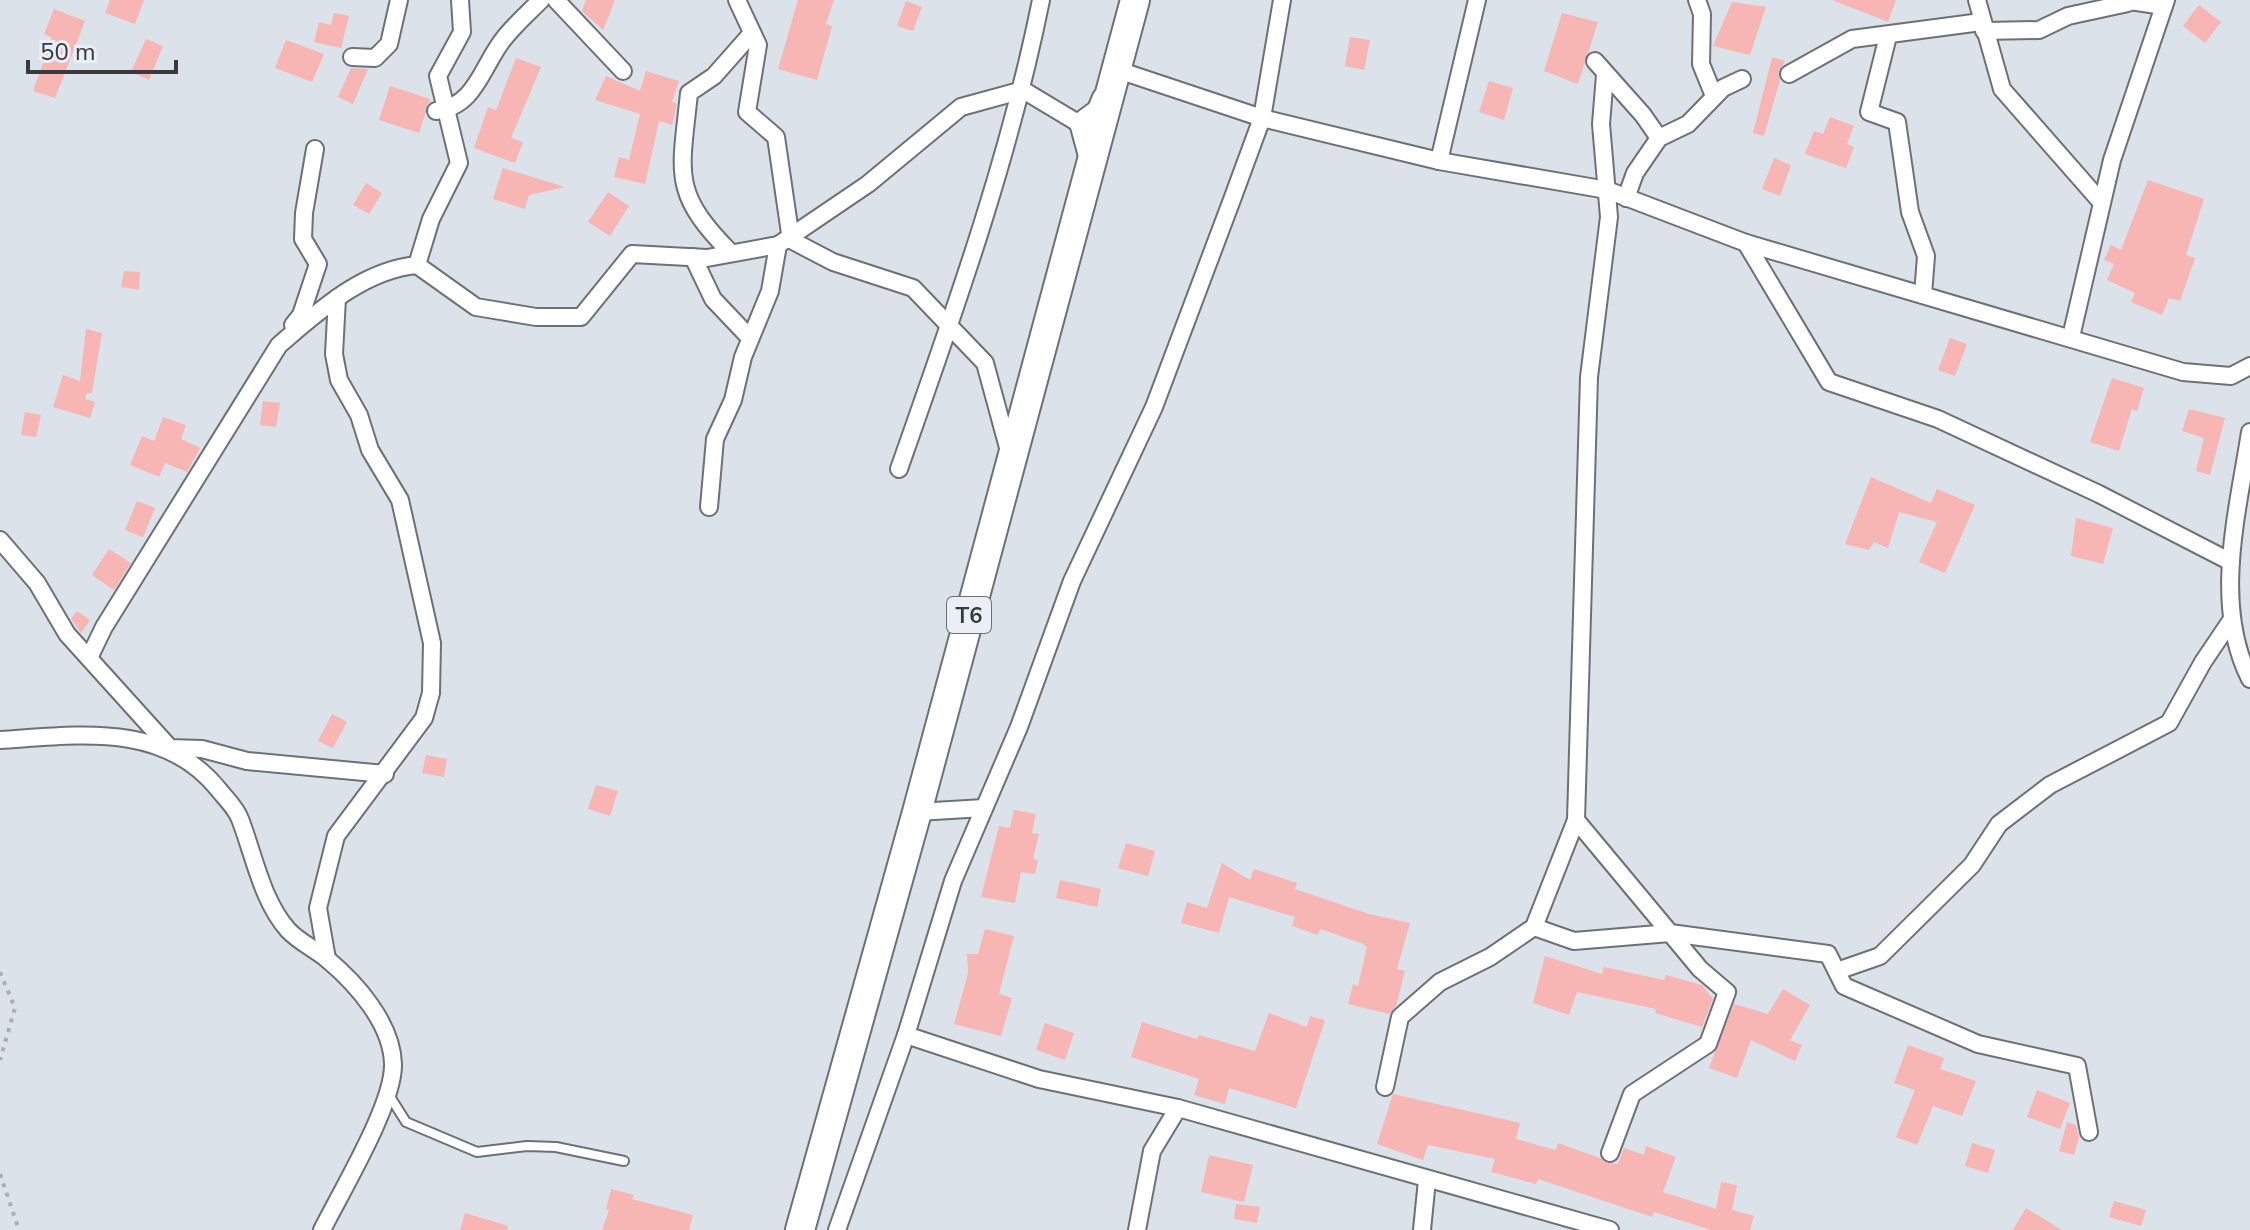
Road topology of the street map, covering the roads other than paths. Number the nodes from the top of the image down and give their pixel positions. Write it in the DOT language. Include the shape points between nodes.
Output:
graph roads {
  1 [pos="399,0"];
  2 [pos="460,0"];
  3 [pos="541,0"];
  4 [pos="556,0"];
  5 [pos="737,0"];
  6 [pos="1041,0"];
  7 [pos="1135,0"];
  8 [pos="1282,0"];
  9 [pos="1477,0"];
  10 [pos="1697,0"];
  11 [pos="1977,0"];
  12 [pos="2125,1"];
  13 [pos="2165,3"];
  14 [pos="1982,27"];
  15 [pos="752,33"];
  16 [pos="1888,36"];
  17 [pos="352,57"];
  18 [pos="1115,69"];
  19 [pos="623,71"];
  20 [pos="1789,74"];
  21 [pos="1742,79"];
  22 [pos="1023,90"];
  23 [pos="1714,96"];
  24 [pos="442,110"];
  25 [pos="1262,118"];
  26 [pos="1077,123"];
  27 [pos="1659,138"];
  28 [pos="315,149"];
  29 [pos="1439,161"];
  30 [pos="1092,171"];
  31 [pos="1607,190"];
  32 [pos="1626,198"];
  33 [pos="2101,202"];
  34 [pos="785,243"];
  35 [pos="1746,243"];
  36 [pos="731,253"];
  37 [pos="693,257"];
  38 [pos="417,265"];
  39 [pos="1923,295"];
  40 [pos="337,298"];
  41 [pos="949,326"];
  42 [pos="2071,337"];
  43 [pos="750,338"];
  44 [pos="279,345"];
  45 [pos="2250,366"];
  46 [pos="2250,432"];
  47 [pos="1011,459"];
  48 [pos="899,469"];
  49 [pos="709,507"];
  50 [pos="0,540"];
  51 [pos="2231,562"];
  52 [pos="2232,619"];
  53 [pos="89,658"];
  54 [pos="2249,681"];
  55 [pos="0,740"];
  56 [pos="170,748"];
  57 [pos="385,774"];
  58 [pos="984,808"];
  59 [pos="917,812"];
  60 [pos="1576,820"];
  61 [pos="1534,927"];
  62 [pos="1670,933"];
  63 [pos="327,959"];
  64 [pos="1837,971"];
  65 [pos="906,1035"];
  66 [pos="1385,1087"];
  67 [pos="388,1094"];
  68 [pos="1178,1108"];
  69 [pos="2089,1132"];
  70 [pos="1610,1153"];
  71 [pos="624,1161"];
  72 [pos="1427,1180"];
  73 [pos="322,1230"];
  74 [pos="800,1230"];
  75 [pos="837,1230"];
  76 [pos="1137,1230"];
  77 [pos="1422,1230"];
  78 [pos="1610,1230"];
  1 -- 17 [label="street" via="389,44 375,58"];
  2 -- 24 [label="street" via="462,32 438,76"];
  3 -- 24 [label="street" via="501,41 468,97"];
  4 -- 19 [label="street"];
  5 -- 15 [label="street"];
  6 -- 22 [label="street"];
  7 -- 18 [label="highway, T6"];
  8 -- 25 [label="street"];
  9 -- 29 [label="street"];
  10 -- 23 [label="street" via="1702,14 1701,64"];
  11 -- 14 [label="street"];
  12 -- 13 [label="street"];
  12 -- 14 [label="street" via="2039,30"];
  13 -- 33 [label="street"];
  14 -- 16 [label="street"];
  14 -- 33 [label="street" via="2002,89"];
  15 -- 34 [label="street" via="758,45 747,112 776,137"];
  15 -- 36 [label="street" via="714,76 689,93 680,177 700,223"];
  16 -- 20 [label="street" via="1852,39"];
  16 -- 39 [label="street" via="1869,112 1897,122 1910,212 1926,256"];
  18 -- 25 [label="street"];
  18 -- 26 [label="street" via="1096,109"];
  18 -- 30 [label="highway, T6"];
  21 -- 23 [label="street"];
  22 -- 26 [label="street"];
  22 -- 34 [label="street" via="961,107 868,184"];
  22 -- 41 [label="street"];
  23 -- 27 [label="street" via="1688,124"];
  24 -- 38 [label="street" via="459,163 431,219"];
  25 -- 29 [label="street"];
  25 -- 58 [label="street" via="1154,407 1072,581"];
  26 -- 30 [label="street"];
  27 -- 31 [label="street" via="1600,68"];
  27 -- 32 [label="street" via="1635,173"];
  28 -- 44 [label="street" via="303,239 318,264 301,315"];
  29 -- 31 [label="street"];
  30 -- 47 [label="highway, T6"];
  31 -- 32 [label="street"];
  31 -- 60 [label="street" via="1609,217 1589,377"];
  32 -- 35 [label="street"];
  33 -- 42 [label="street"];
  34 -- 36 [label="street"];
  34 -- 41 [label="street" via="913,288"];
  34 -- 43 [label="street"];
  35 -- 39 [label="street"];
  35 -- 51 [label="street" via="1829,382 1938,419"];
  36 -- 37 [label="street"];
  37 -- 38 [label="street" via="632,254 581,317 536,317 476,307"];
  37 -- 43 [label="street" via="713,299"];
  38 -- 40 [label="street" via="397,267"];
  39 -- 42 [label="street"];
  40 -- 44 [label="street"];
  40 -- 57 [label="street" via="334,354 339,380 359,415 370,450 400,500 432,643 431,693 424,718"];
  41 -- 47 [label="street" via="985,363"];
  41 -- 48 [label="street"];
  42 -- 45 [label="street" via="2183,372 2231,376"];
  43 -- 49 [label="street" via="733,400 715,439"];
  44 -- 53 [label="street"];
  46 -- 51 [label="street"];
  47 -- 59 [label="highway, T6"];
  50 -- 53 [label="street"];
  51 -- 52 [label="street"];
  52 -- 54 [label="street"];
  52 -- 64 [label="street" via="2169,723 2050,785 1999,824 1972,865 1880,956"];
  53 -- 56 [label="street"];
  55 -- 56 [label="street" via="94,734"];
  56 -- 57 [label="street"];
  56 -- 63 [label="street" via="210,779 239,814 271,904 288,929"];
  57 -- 63 [label="street" via="362,799 333,847 318,908"];
  58 -- 59 [label="street"];
  58 -- 65 [label="street" via="953,881"];
  59 -- 74 [label="highway, T6"];
  60 -- 61 [label="street"];
  60 -- 62 [label="street"];
  61 -- 62 [label="street" via="1574,941"];
  61 -- 66 [label="street" via="1440,982 1400,1017"];
  62 -- 64 [label="street" via="1828,954"];
  62 -- 70 [label="street" via="1727,992 1708,1044 1632,1094"];
  63 -- 67 [label="street" via="364,998 390,1040"];
  64 -- 69 [label="street" via="1844,986 1978,1044 2077,1066"];
  65 -- 68 [label="street" via="1039,1079"];
  65 -- 75 [label="street"];
  67 -- 71 [label="lane" via="406,1122 477,1152 556,1147"];
  67 -- 73 [label="street"];
  68 -- 72 [label="street"];
  68 -- 76 [label="street" via="1152,1151"];
  72 -- 77 [label="street"];
  72 -- 78 [label="street"];
}
